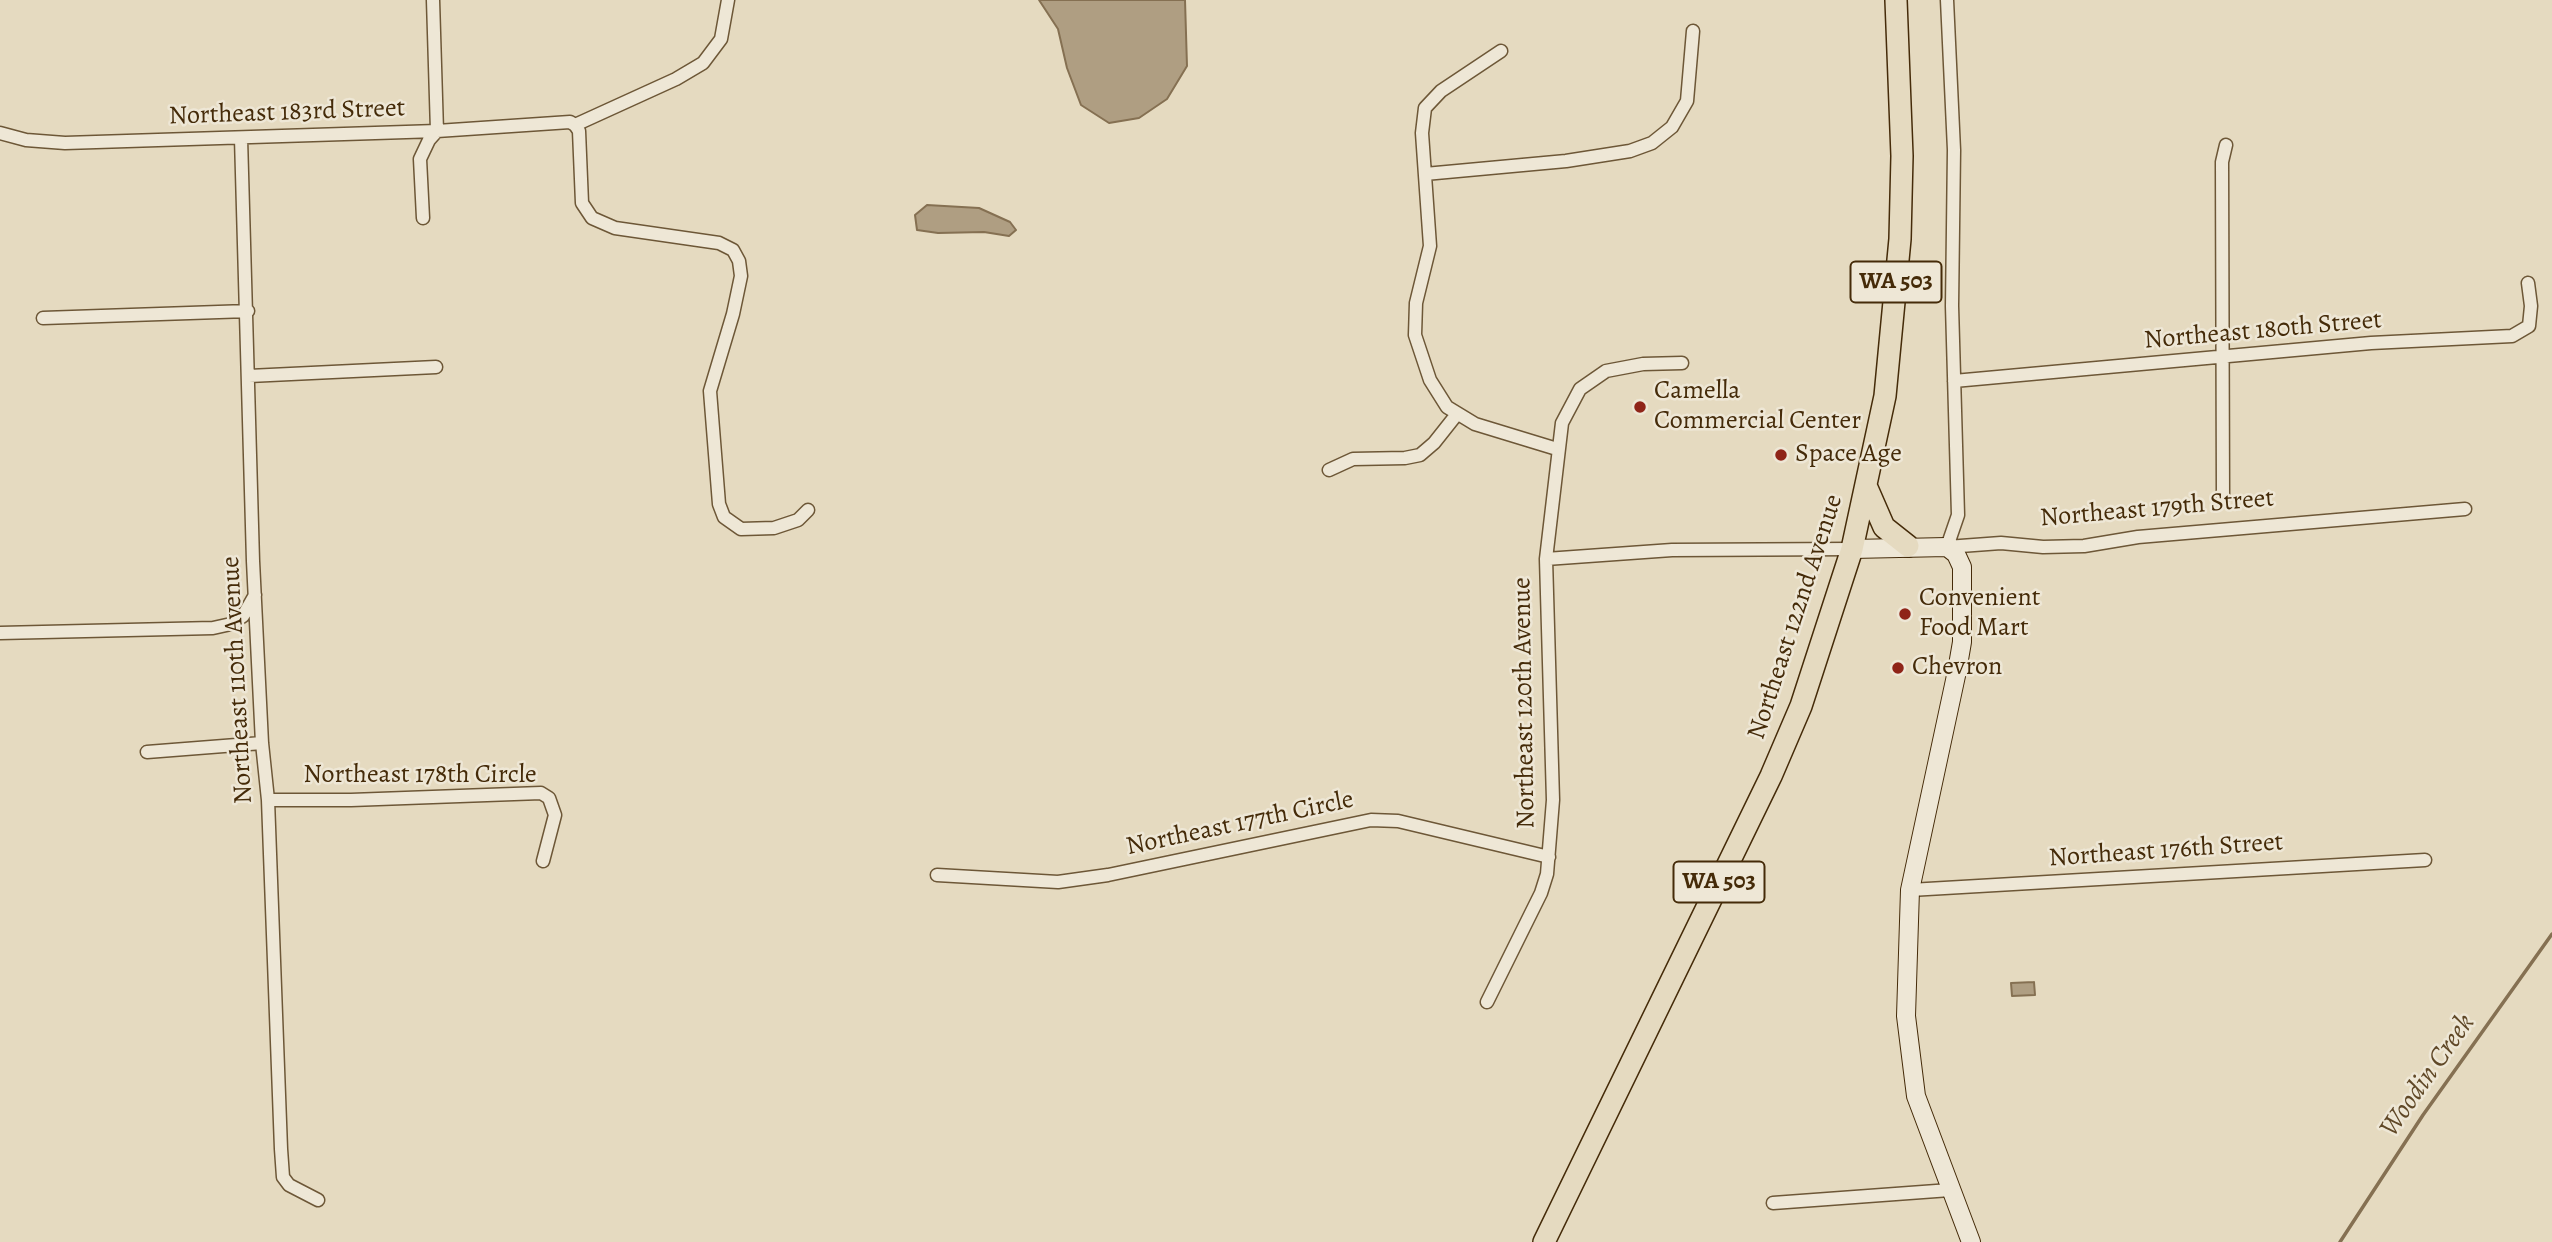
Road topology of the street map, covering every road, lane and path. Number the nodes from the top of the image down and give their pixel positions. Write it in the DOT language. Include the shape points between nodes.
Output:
graph roads {
  1 [pos="433,0"];
  2 [pos="728,0"];
  3 [pos="1896,0"];
  4 [pos="1947,0"];
  5 [pos="1693,31"];
  6 [pos="1501,51"];
  7 [pos="575,125"];
  8 [pos="437,131"];
  9 [pos="0,133"];
  10 [pos="241,138"];
  11 [pos="2226,145"];
  12 [pos="1425,174"];
  13 [pos="422,218"];
  14 [pos="2528,283"];
  15 [pos="247,311"];
  16 [pos="43,318"];
  17 [pos="2224,359"];
  18 [pos="1682,363"];
  19 [pos="436,367"];
  20 [pos="249,376"];
  21 [pos="1954,381"];
  22 [pos="1457,414"];
  23 [pos="1557,449"];
  24 [pos="1329,470"];
  25 [pos="1867,488"];
  26 [pos="2223,499"];
  27 [pos="2465,509"];
  28 [pos="808,510"];
  29 [pos="1908,546"];
  30 [pos="1947,547"];
  31 [pos="1852,550"];
  32 [pos="1546,559"];
  33 [pos="255,595"];
  34 [pos="0,633"];
  35 [pos="262,743"];
  36 [pos="147,752"];
  37 [pos="268,800"];
  38 [pos="1549,857"];
  39 [pos="2425,860"];
  40 [pos="543,861"];
  41 [pos="937,875"];
  42 [pos="1910,890"];
  43 [pos="1487,1002"];
  44 [pos="1950,1190"];
  45 [pos="318,1200"];
  46 [pos="1773,1203"];
  47 [pos="1544,1242"];
  48 [pos="1971,1242"];
  1 -- 8 [label="street"];
  2 -- 7 [label="street" via="721,39 703,63"];
  3 -- 25 [label="highway, Northeast 122nd Avenue / WA 503" via="1900,239 1889,367"];
  4 -- 21 [label="street" via="1954,150"];
  5 -- 12 [label="street" via="1687,101 1662,137 1607,155"];
  6 -- 12 [label="street" via="1441,90 1425,108"];
  7 -- 8 [label="street, Northeast 183rd Street"];
  7 -- 28 [label="street" via="582,203 592,218 615,228 719,243 733,250 739,261 741,276 733,314 710,391 719,504 724,517 741,529 766,528 790,524"];
  8 -- 10 [label="street, Northeast 183rd Street"];
  8 -- 13 [label="street" via="420,159"];
  9 -- 10 [label="street, Northeast 183rd Street" via="65,143"];
  10 -- 15 [label="street, Northeast 110th Avenue"];
  11 -- 17 [label="street" via="2221,162"];
  12 -- 22 [label="street" via="1430,246 1416,303 1415,335 1437,394"];
  14 -- 17 [label="street, Northeast 180th Street" via="2529,327 2512,337 2371,343"];
  15 -- 16 [label="street"];
  15 -- 20 [label="street, Northeast 110th Avenue"];
  17 -- 21 [label="street, Northeast 180th Street"];
  17 -- 26 [label="street"];
  18 -- 23 [label="street, Northeast 120th Avenue" via="1624,366 1591,379 1568,407"];
  19 -- 20 [label="street"];
  20 -- 33 [label="street, Northeast 110th Avenue"];
  21 -- 30 [label="street" via="1958,515"];
  22 -- 23 [label="street" via="1485,428"];
  22 -- 24 [label="street" via="1420,455 1353,459"];
  23 -- 32 [label="street, Northeast 120th Avenue"];
  25 -- 29 [label="highway" via="1884,527"];
  25 -- 31 [label="highway, Northeast 122nd Avenue / WA 503"];
  27 -- 30 [label="street, Northeast 179th Street" via="2138,537 2084,546 2001,543"];
  29 -- 30 [label="main road, Northeast 179th Street"];
  29 -- 31 [label="main road, Northeast 179th Street"];
  30 -- 42 [label="main road" via="1962,567 1962,642"];
  31 -- 32 [label="street" via="1672,550"];
  31 -- 47 [label="highway, Northeast 122nd Avenue / WA 503" via="1801,706 1771,776"];
  32 -- 38 [label="street, Northeast 120th Avenue" via="1553,800"];
  33 -- 34 [label="street" via="243,616 213,628"];
  33 -- 35 [label="street, Northeast 110th Avenue"];
  35 -- 36 [label="street"];
  35 -- 37 [label="street, Northeast 110th Avenue"];
  37 -- 40 [label="street, Northeast 178th Circle" via="541,793 549,798 555,815"];
  37 -- 45 [label="street, Northeast 110th Avenue" via="284,1177 289,1185"];
  38 -- 41 [label="street, Northeast 177th Circle" via="1398,821 1371,820 1058,882"];
  38 -- 43 [label="street, Northeast 120th Avenue" via="1541,893"];
  39 -- 42 [label="street, Northeast 176th Street"];
  42 -- 44 [label="main road" via="1905,969 1910,1073"];
  44 -- 46 [label="street"];
  44 -- 48 [label="main road"];
}
